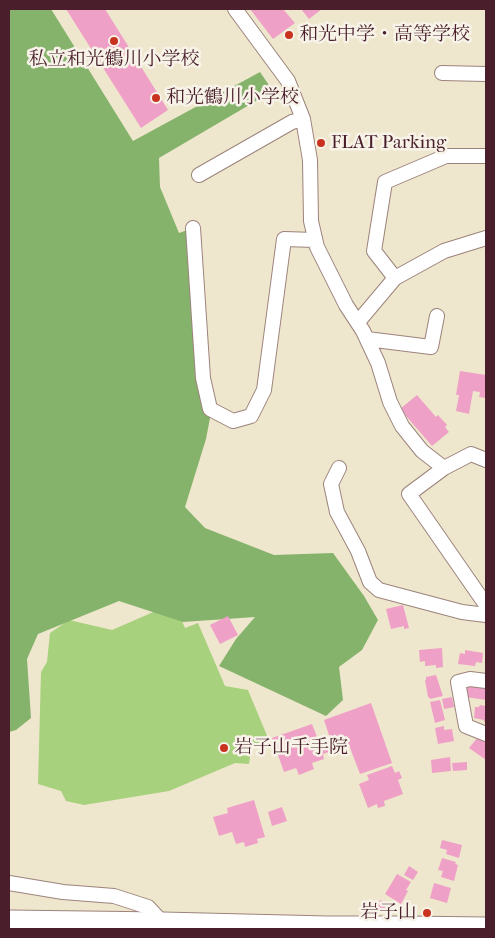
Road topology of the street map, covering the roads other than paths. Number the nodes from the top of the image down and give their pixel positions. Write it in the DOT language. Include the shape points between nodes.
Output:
graph roads {
  1 [pos="235,9"];
  2 [pos="442,74"];
  3 [pos="486,74"];
  4 [pos="303,118"];
  5 [pos="486,156"];
  6 [pos="199,175"];
  7 [pos="193,228"];
  8 [pos="486,238"];
  9 [pos="315,240"];
  10 [pos="395,278"];
  11 [pos="437,316"];
  12 [pos="358,322"];
  13 [pos="367,339"];
  14 [pos="486,460"];
  15 [pos="340,468"];
  16 [pos="444,468"];
  17 [pos="486,605"];
  18 [pos="486,614"];
  19 [pos="486,681"];
  20 [pos="486,734"];
  21 [pos="9,883"];
  22 [pos="9,920"];
  23 [pos="163,926"];
  24 [pos="486,928"];
  1 -- 4 [label="street" via="288,81"];
  2 -- 3 [label="street"];
  4 -- 6 [label="street"];
  4 -- 9 [label="street" via="310,160 311,221"];
  5 -- 10 [label="street" via="446,156 385,182 374,251"];
  7 -- 9 [label="street" via="203,378 210,410 233,421 251,416 264,390 284,239"];
  8 -- 10 [label="street" via="444,251"];
  9 -- 12 [label="street" via="332,279"];
  10 -- 12 [label="street"];
  11 -- 13 [label="street" via="431,347"];
  12 -- 13 [label="street"];
  13 -- 16 [label="street" via="402,426 422,451"];
  14 -- 16 [label="street" via="471,454"];
  15 -- 18 [label="street" via="331,484 337,512 370,582 379,590 462,612"];
  16 -- 17 [label="street" via="409,494"];
  19 -- 20 [label="street" via="470,679 458,682 466,726"];
  21 -- 23 [label="street" via="114,896 148,907"];
  22 -- 23 [label="main road"];
  23 -- 24 [label="main road"];
}
